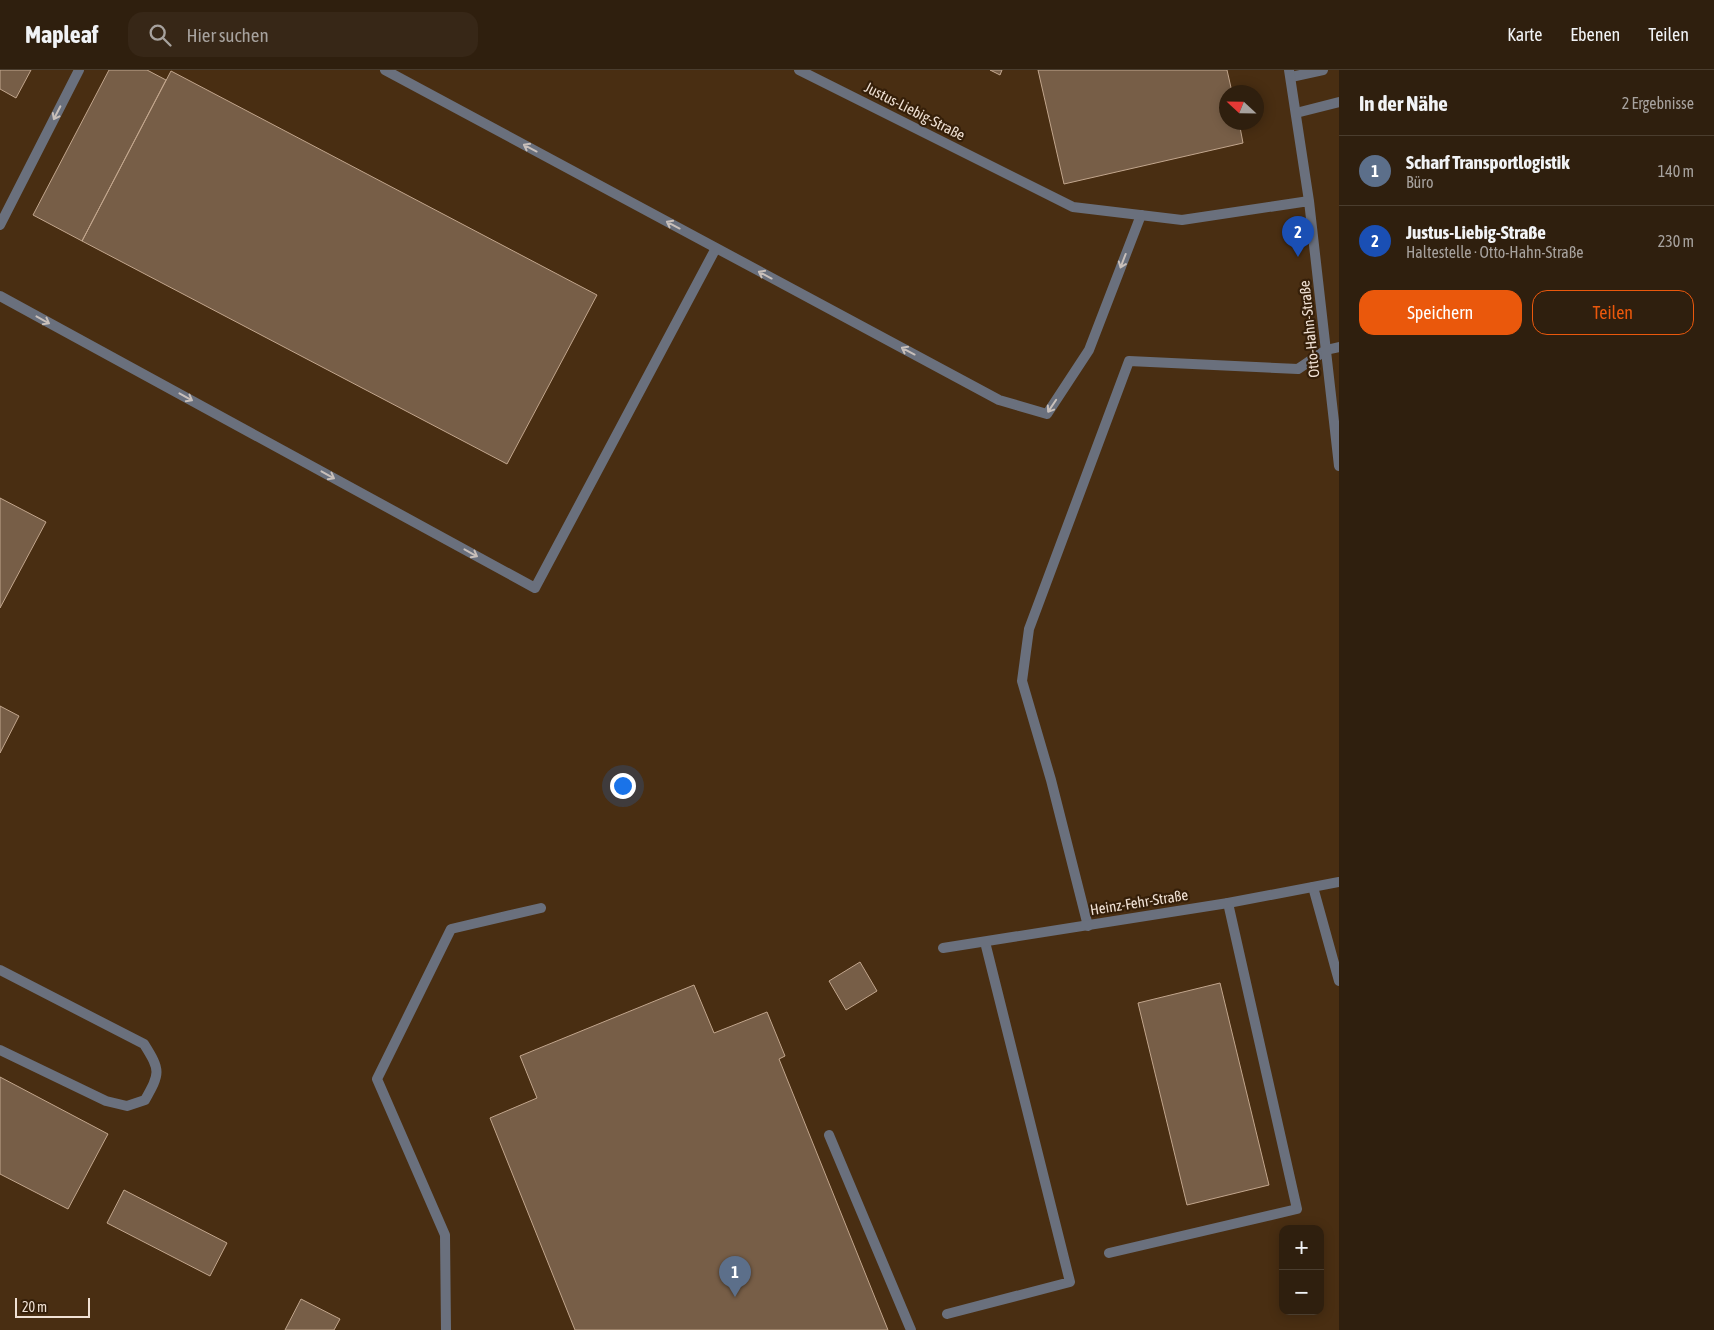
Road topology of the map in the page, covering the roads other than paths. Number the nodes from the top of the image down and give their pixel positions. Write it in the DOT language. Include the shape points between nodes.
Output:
graph roads {
  1 [pos="79,70"];
  2 [pos="385,70"];
  3 [pos="799,70"];
  4 [pos="1323,70"];
  5 [pos="1290,74"];
  6 [pos="1339,102"];
  7 [pos="1296,113"];
  8 [pos="1309,201"];
  9 [pos="1141,215"];
  10 [pos="0,225"];
  11 [pos="716,248"];
  12 [pos="0,296"];
  13 [pos="1339,347"];
  14 [pos="1326,350"];
  15 [pos="1339,466"];
  16 [pos="1339,882"];
  17 [pos="1313,887"];
  18 [pos="1228,903"];
  19 [pos="541,908"];
  20 [pos="1088,926"];
  21 [pos="985,942"];
  22 [pos="943,948"];
  23 [pos="0,970"];
  24 [pos="1339,980"];
  25 [pos="0,1050"];
  26 [pos="829,1135"];
  27 [pos="1108,1253"];
  28 [pos="947,1314"];
  29 [pos="446,1330"];
  30 [pos="911,1330"];
  1 -- 10 [label="street, one-way"];
  11 -- 2 [label="street, one-way"];
  3 -- 9 [label="street, Justus-Liebig-Straße" via="1073,207"];
  4 -- 5 [label="street"];
  5 -- 7 [label="street, Otto-Hahn-Straße"];
  6 -- 7 [label="street"];
  7 -- 8 [label="street, Otto-Hahn-Straße"];
  8 -- 9 [label="street, Justus-Liebig-Straße" via="1182,220"];
  8 -- 14 [label="street, Otto-Hahn-Straße"];
  9 -- 11 [label="street, one-way" via="1089,350 1047,414 999,400"];
  12 -- 11 [label="street, one-way" via="535,588"];
  13 -- 14 [label="street"];
  14 -- 15 [label="street, Otto-Hahn-Straße"];
  14 -- 20 [label="street" via="1298,369 1128,361 1029,629 1022,681"];
  16 -- 17 [label="street, Heinz-Fehr-Straße"];
  17 -- 18 [label="street, Heinz-Fehr-Straße"];
  17 -- 24 [label="street"];
  18 -- 20 [label="street, Heinz-Fehr-Straße"];
  18 -- 27 [label="street" via="1297,1208"];
  19 -- 29 [label="street" via="451,929 376,1079 445,1236"];
  20 -- 21 [label="street, Heinz-Fehr-Straße"];
  21 -- 22 [label="street, Heinz-Fehr-Straße"];
  21 -- 28 [label="street" via="1070,1282"];
  23 -- 25 [label="street" via="144,1044 157,1065 156,1081 145,1100 127,1106 106,1101"];
  26 -- 30 [label="street"];
}
